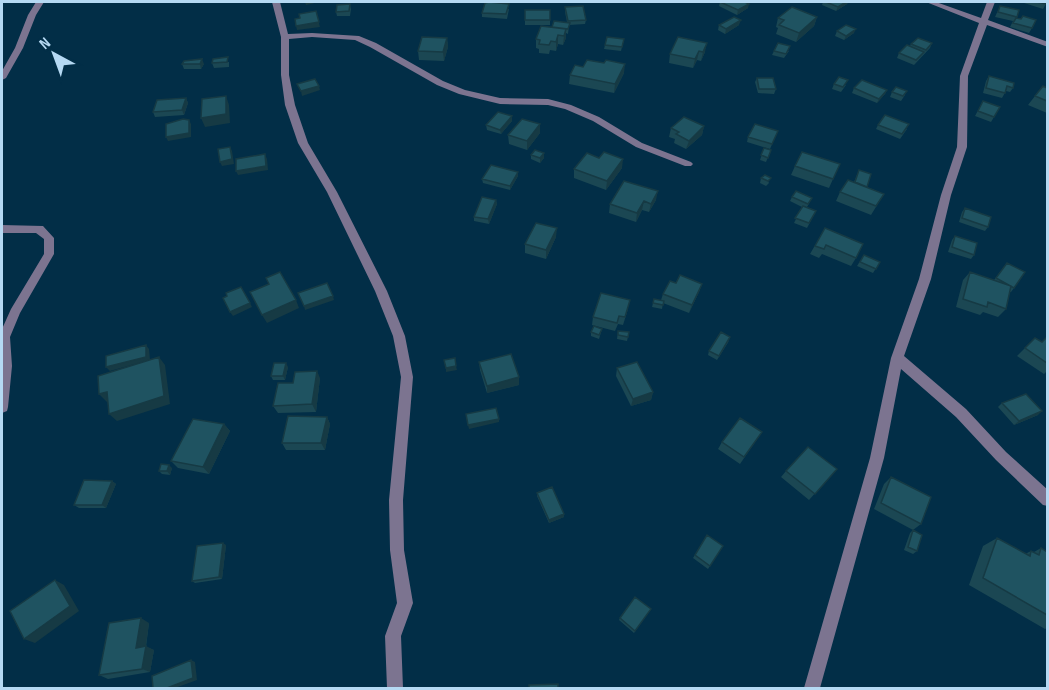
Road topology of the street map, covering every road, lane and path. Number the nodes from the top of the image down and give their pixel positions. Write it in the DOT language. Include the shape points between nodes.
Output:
graph roads {
  1 [pos="40,2"];
  2 [pos="276,2"];
  3 [pos="930,2"];
  4 [pos="991,2"];
  5 [pos="986,21"];
  6 [pos="285,38"];
  7 [pos="1047,45"];
  8 [pos="2,78"];
  9 [pos="688,164"];
  10 [pos="2,229"];
  11 [pos="897,358"];
  12 [pos="2,407"];
  13 [pos="1047,500"];
  14 [pos="395,688"];
  15 [pos="812,688"];
  1 -- 8 [label="street"];
  2 -- 6 [label="street"];
  3 -- 5 [label="street"];
  4 -- 5 [label="street"];
  5 -- 7 [label="street"];
  5 -- 11 [label="street" via="964,76 962,147 926,279"];
  6 -- 9 [label="street" via="356,38 462,92 500,101 548,102 568,107 639,145"];
  6 -- 14 [label="street" via="290,105 303,143 381,291 399,336 407,377 396,500 397,550 405,603 393,636"];
  10 -- 12 [label="street" via="39,229 49,238 49,254 4,337"];
  11 -- 13 [label="street" via="962,413"];
  11 -- 15 [label="street" via="877,458"];
}
